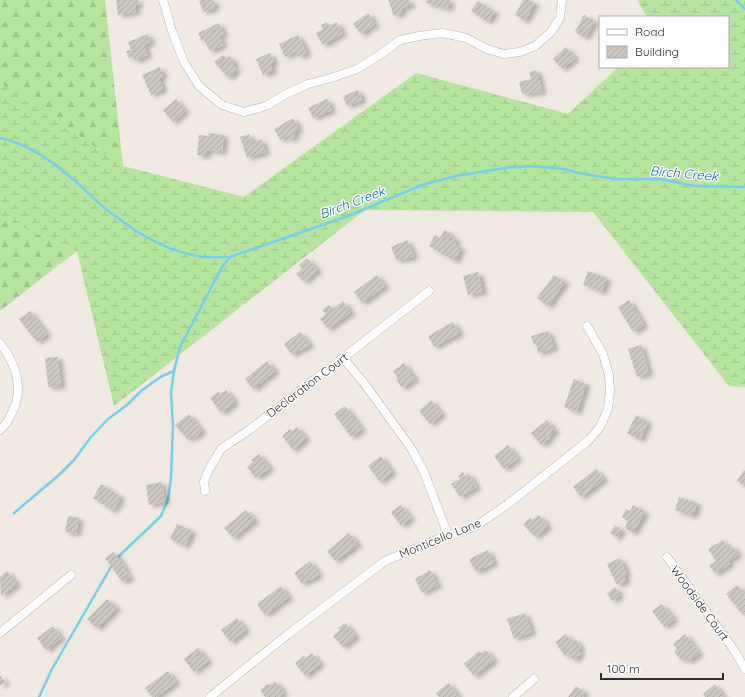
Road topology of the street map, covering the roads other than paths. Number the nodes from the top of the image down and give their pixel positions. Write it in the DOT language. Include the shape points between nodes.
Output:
graph roads {
  1 [pos="163,0"];
  2 [pos="562,0"];
  3 [pos="429,291"];
  4 [pos="588,326"];
  5 [pos="0,342"];
  6 [pos="343,358"];
  7 [pos="0,430"];
  8 [pos="205,491"];
  9 [pos="448,535"];
  10 [pos="667,557"];
  11 [pos="71,575"];
  12 [pos="0,633"];
  13 [pos="745,669"];
  14 [pos="534,679"];
  15 [pos="210,697"];
  16 [pos="513,697"];
  1 -- 2 [label="street" via="184,62 199,86 222,105 244,112 266,106 308,84 357,69 400,40 443,33 466,38 504,54 520,52 535,46 551,32 560,18"];
  3 -- 6 [label="street, Declaration Court"];
  4 -- 9 [label="street, Monticello Lane" via="603,354 609,375 608,409 600,427 589,440 508,504 479,524"];
  5 -- 7 [label="street" via="17,375 19,394 13,412 5,427"];
  6 -- 8 [label="street, Declaration Court" via="221,449 208,471 204,482"];
  6 -- 9 [label="street" via="411,448 424,472"];
  9 -- 15 [label="street, Monticello Lane" via="385,561"];
  10 -- 13 [label="street, Woodside Court"];
  11 -- 12 [label="street"];
  14 -- 16 [label="street"];
}
